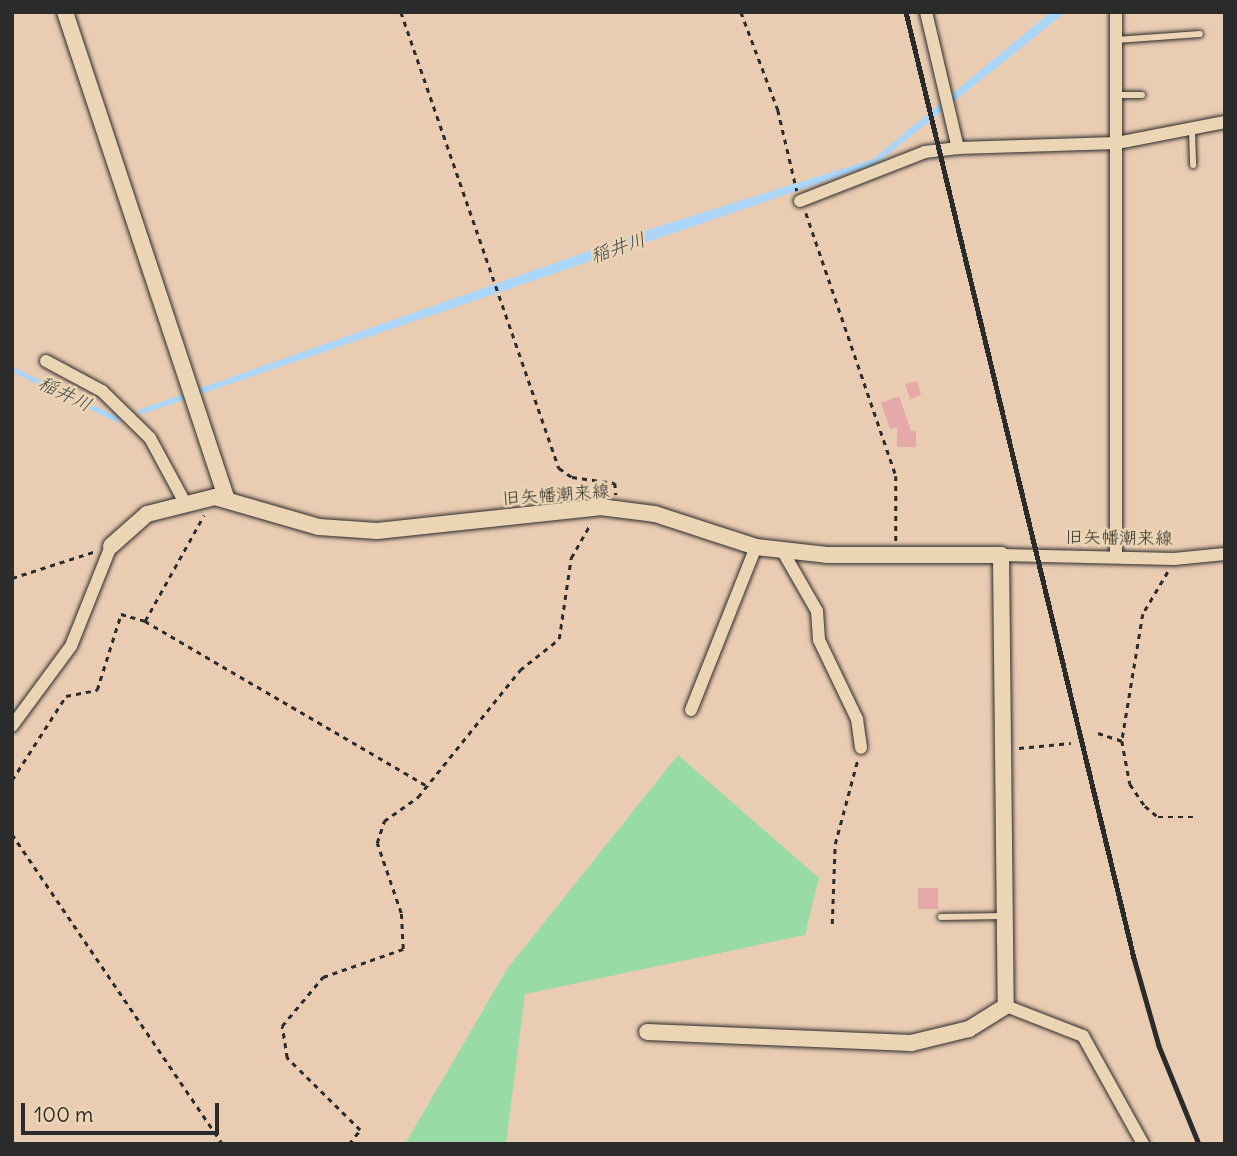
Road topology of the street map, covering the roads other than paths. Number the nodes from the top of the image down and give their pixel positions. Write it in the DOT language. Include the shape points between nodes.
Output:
graph roads {
  1 [pos="65,12"];
  2 [pos="926,12"];
  3 [pos="1116,12"];
  4 [pos="1200,34"];
  5 [pos="1116,40"];
  6 [pos="1116,95"];
  7 [pos="1142,95"];
  8 [pos="1225,122"];
  9 [pos="1192,132"];
  10 [pos="1117,143"];
  11 [pos="958,148"];
  12 [pos="1193,165"];
  13 [pos="799,197"];
  14 [pos="46,361"];
  15 [pos="221,498"];
  16 [pos="184,501"];
  17 [pos="111,546"];
  18 [pos="756,547"];
  19 [pos="782,550"];
  20 [pos="1225,554"];
  21 [pos="1001,555"];
  22 [pos="1116,557"];
  23 [pos="691,710"];
  24 [pos="12,726"];
  25 [pos="861,748"];
  26 [pos="1008,916"];
  27 [pos="942,917"];
  28 [pos="1006,1006"];
  29 [pos="647,1032"];
  30 [pos="1143,1144"];
  1 -- 15 [label="street" via="192,393"];
  2 -- 11 [label="street" via="953,111"];
  3 -- 5 [label="street"];
  4 -- 5 [label="lane"];
  5 -- 6 [label="street"];
  6 -- 7 [label="lane"];
  6 -- 10 [label="street"];
  8 -- 9 [label="street"];
  9 -- 10 [label="street"];
  9 -- 12 [label="lane"];
  10 -- 11 [label="street"];
  10 -- 22 [label="street"];
  11 -- 13 [label="street" via="925,152"];
  14 -- 16 [label="street" via="102,391 150,438"];
  15 -- 16 [label="street, 旧矢幡潮来線"];
  15 -- 18 [label="street, 旧矢幡潮来線" via="319,527 377,531 608,508 655,514"];
  16 -- 17 [label="street, 旧矢幡潮来線" via="147,514"];
  17 -- 24 [label="street, 旧矢幡潮来線" via="71,646"];
  18 -- 19 [label="street, 旧矢幡潮来線"];
  18 -- 23 [label="street"];
  19 -- 21 [label="street, 旧矢幡潮来線"];
  19 -- 25 [label="street" via="817,611 819,640 857,719"];
  20 -- 22 [label="street, 旧矢幡潮来線" via="1174,559"];
  21 -- 22 [label="street, 旧矢幡潮来線"];
  21 -- 26 [label="street"];
  26 -- 27 [label="lane"];
  26 -- 28 [label="street"];
  28 -- 29 [label="street" via="969,1029 911,1043"];
  28 -- 30 [label="street" via="1083,1036"];
}
